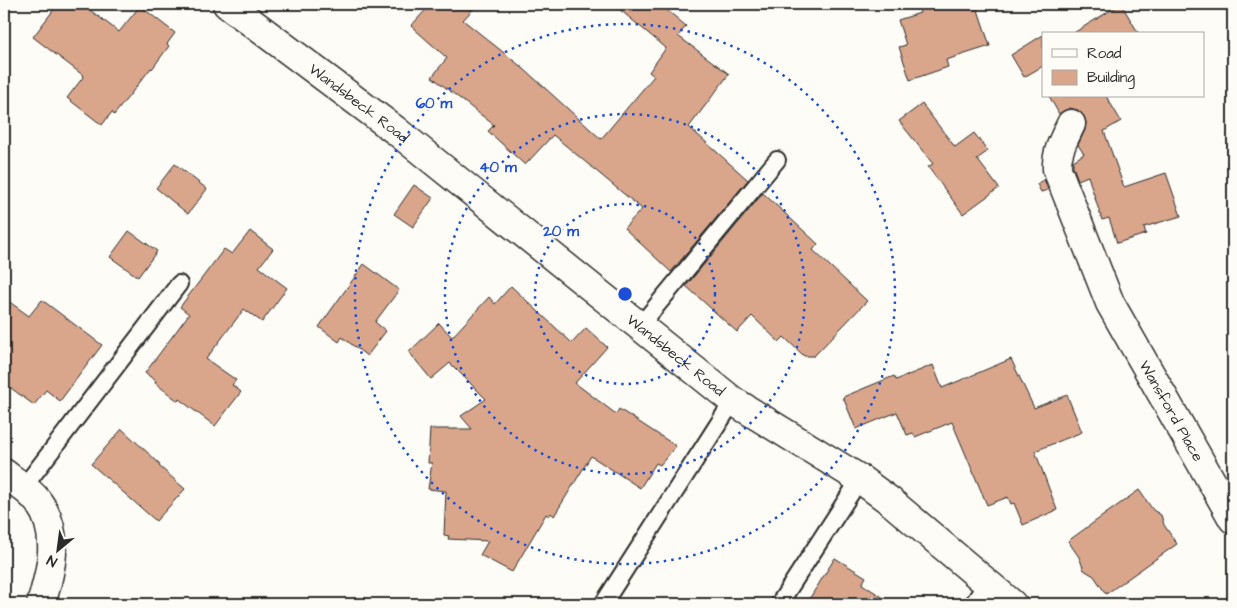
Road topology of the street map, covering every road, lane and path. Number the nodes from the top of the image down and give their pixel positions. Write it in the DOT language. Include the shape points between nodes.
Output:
graph roads {
  1 [pos="226,4"];
  2 [pos="1071,124"];
  3 [pos="778,160"];
  4 [pos="179,284"];
  5 [pos="639,327"];
  6 [pos="733,400"];
  7 [pos="860,479"];
  8 [pos="13,481"];
  9 [pos="1233,519"];
  10 [pos="980,594"];
  11 [pos="41,604"];
  12 [pos="603,604"];
  13 [pos="779,604"];
  14 [pos="1012,604"];
  1 -- 5 [label="street, Wandsbeck Road" via="395,130"];
  2 -- 9 [label="street, Wansford Place" via="1060,146 1057,169 1110,303"];
  3 -- 5 [label="lane"];
  4 -- 8 [label="lane"];
  5 -- 6 [label="street, Wandsbeck Road"];
  6 -- 7 [label="street, Wandsbeck Road"];
  6 -- 12 [label="lane"];
  7 -- 10 [label="street, Wandsbeck Road" via="890,501"];
  7 -- 13 [label="lane"];
  8 -- 11 [label="street" via="39,503 48,523 53,549"];
  10 -- 14 [label="street, Wandsbeck Road"];
}
